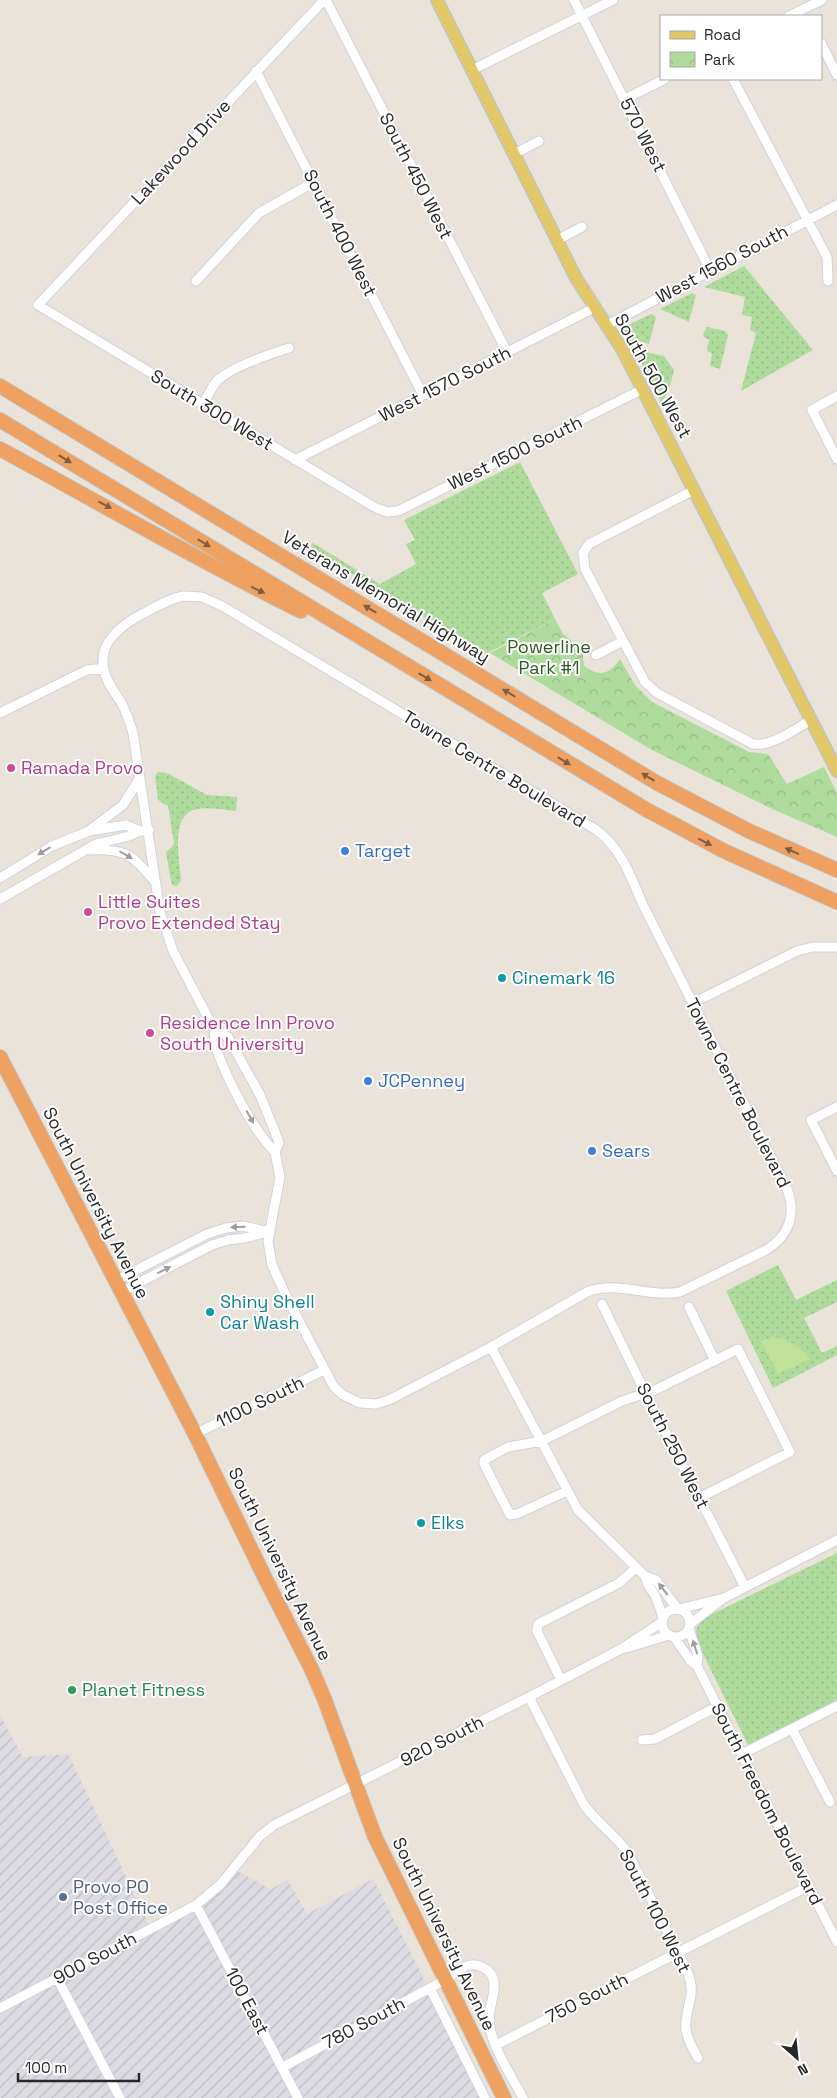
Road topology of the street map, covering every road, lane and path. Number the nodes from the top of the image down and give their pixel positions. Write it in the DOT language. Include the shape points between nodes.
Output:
graph roads {
  1 [pos="325,0"];
  2 [pos="437,0"];
  3 [pos="574,0"];
  4 [pos="613,0"];
  5 [pos="822,0"];
  6 [pos="805,13"];
  7 [pos="582,15"];
  8 [pos="822,45"];
  9 [pos="472,70"];
  10 [pos="256,71"];
  11 [pos="837,75"];
  12 [pos="663,80"];
  13 [pos="734,80"];
  14 [pos="625,99"];
  15 [pos="539,141"];
  16 [pos="514,154"];
  17 [pos="314,182"];
  18 [pos="837,205"];
  19 [pos="806,220"];
  20 [pos="582,227"];
  21 [pos="557,240"];
  22 [pos="710,270"];
  23 [pos="196,281"];
  24 [pos="828,281"];
  25 [pos="38,305"];
  26 [pos="594,308"];
  27 [pos="607,325"];
  28 [pos="289,348"];
  29 [pos="507,352"];
  30 [pos="0,386"];
  31 [pos="643,389"];
  32 [pos="422,395"];
  33 [pos="837,396"];
  34 [pos="203,405"];
  35 [pos="0,420"];
  36 [pos="0,450"];
  37 [pos="837,459"];
  38 [pos="295,460"];
  39 [pos="694,490"];
  40 [pos="387,512"];
  41 [pos="623,641"];
  42 [pos="384,651"];
  43 [pos="596,655"];
  44 [pos="104,668"];
  45 [pos="0,712"];
  46 [pos="811,720"];
  47 [pos="837,771"];
  48 [pos="140,778"];
  49 [pos="144,830"];
  50 [pos="89,831"];
  51 [pos="84,850"];
  52 [pos="837,870"];
  53 [pos="0,878"];
  54 [pos="157,884"];
  55 [pos="0,899"];
  56 [pos="837,902"];
  57 [pos="837,947"];
  58 [pos="693,1003"];
  59 [pos="214,1029"];
  60 [pos="0,1057"];
  61 [pos="837,1107"];
  62 [pos="275,1152"];
  63 [pos="837,1172"];
  64 [pos="270,1232"];
  65 [pos="118,1286"];
  66 [pos="602,1304"];
  67 [pos="689,1307"];
  68 [pos="491,1347"];
  69 [pos="715,1361"];
  70 [pos="324,1370"];
  71 [pos="646,1394"];
  72 [pos="196,1434"];
  73 [pos="542,1442"];
  74 [pos="567,1491"];
  75 [pos="699,1498"];
  76 [pos="837,1540"];
  77 [pos="636,1568"];
  78 [pos="645,1576"];
  79 [pos="745,1587"];
  80 [pos="724,1598"];
  81 [pos="678,1608"];
  82 [pos="662,1620"];
  83 [pos="689,1626"];
  84 [pos="671,1636"];
  85 [pos="621,1649"];
  86 [pos="697,1666"];
  87 [pos="561,1680"];
  88 [pos="529,1697"];
  89 [pos="718,1706"];
  90 [pos="837,1706"];
  91 [pos="792,1728"];
  92 [pos="642,1740"];
  93 [pos="742,1754"];
  94 [pos="356,1785"];
  95 [pos="830,1802"];
  96 [pos="809,1886"];
  97 [pos="196,1905"];
  98 [pos="837,1942"];
  99 [pos="678,1952"];
  100 [pos="58,1978"];
  101 [pos="445,1980"];
  102 [pos="430,1988"];
  103 [pos="0,2008"];
  104 [pos="496,2045"];
  105 [pos="698,2058"];
  106 [pos="283,2067"];
  107 [pos="120,2098"];
  108 [pos="298,2098"];
  109 [pos="485,2098"];
  110 [pos="504,2098"];
  111 [pos="524,2098"];
  1 -- 10 [label="street, Lakewood Drive"];
  1 -- 29 [label="street, South 450 West"];
  2 -- 9 [label="main road, South 500 West"];
  3 -- 7 [label="street, 570 West"];
  4 -- 7 [label="street"];
  5 -- 6 [label="street"];
  7 -- 9 [label="street"];
  7 -- 14 [label="street, 570 West"];
  8 -- 11 [label="street"];
  9 -- 16 [label="main road, South 500 West"];
  10 -- 17 [label="street, South 400 West"];
  10 -- 25 [label="street, Lakewood Drive"];
  12 -- 14 [label="street"];
  13 -- 19 [label="street"];
  14 -- 22 [label="street, 570 West"];
  15 -- 16 [label="street"];
  16 -- 21 [label="main road, South 500 West"];
  17 -- 23 [label="street" via="259,213"];
  17 -- 32 [label="street, South 400 West"];
  18 -- 19 [label="street, West 1560 South"];
  19 -- 22 [label="street, West 1560 South"];
  19 -- 24 [label="street" via="827,257"];
  20 -- 21 [label="street"];
  21 -- 26 [label="main road, South 500 West"];
  22 -- 27 [label="street, West 1560 South"];
  25 -- 34 [label="street, South 300 West"];
  26 -- 27 [label="main road, South 500 West"];
  26 -- 29 [label="street, West 1570 South"];
  27 -- 31 [label="main road, South 500 West"];
  28 -- 34 [label="street" via="222,377"];
  29 -- 32 [label="street, West 1570 South"];
  52 -- 30 [label="highway, Veterans Memorial Highway, one-way" via="735,824 657,782"];
  31 -- 39 [label="main road, South 500 West"];
  31 -- 40 [label="street, West 1500 South" via="398,511"];
  32 -- 38 [label="street, West 1570 South"];
  33 -- 37 [label="street" via="812,410"];
  34 -- 38 [label="street, South 300 West"];
  35 -- 42 [label="highway, one-way"];
  36 -- 42 [label="highway, one-way" via="233,577"];
  38 -- 40 [label="street, South 300 West"];
  39 -- 41 [label="street" via="593,542 583,553 585,568"];
  39 -- 46 [label="main road, South 500 West"];
  41 -- 43 [label="street"];
  41 -- 46 [label="street" via="641,676 657,692 748,742 765,744"];
  42 -- 56 [label="highway, one-way" via="672,824 759,868"];
  44 -- 45 [label="street" via="87,670"];
  44 -- 48 [label="street, Towne Centre Boulevard" via="133,733"];
  44 -- 58 [label="street, Towne Centre Boulevard" via="107,645 116,630 162,603 183,596 197,596 222,606 610,840"];
  46 -- 47 [label="main road, South 500 West"];
  48 -- 49 [label="street, Towne Centre Boulevard"];
  48 -- 50 [label="street" via="123,804"];
  49 -- 50 [label="street" via="126,825"];
  49 -- 51 [label="street"];
  49 -- 54 [label="street, Towne Centre Boulevard"];
  50 -- 53 [label="street, one-way" via="52,846"];
  51 -- 54 [label="street, one-way" via="119,850 140,864"];
  51 -- 55 [label="street"];
  54 -- 59 [label="street, Towne Centre Boulevard" via="160,912 168,939"];
  57 -- 58 [label="street" via="805,949 775,960"];
  58 -- 68 [label="street, Towne Centre Boulevard" via="787,1190 792,1212 786,1232 766,1250 686,1290 669,1294 597,1288"];
  59 -- 62 [label="street, one-way" via="216,1046 238,1094 261,1136"];
  59 -- 62 [label="street, Towne Centre Boulevard" via="228,1037 260,1095 279,1143"];
  60 -- 65 [label="highway, South University Avenue"];
  61 -- 63 [label="street" via="811,1120"];
  62 -- 64 [label="street, Towne Centre Boulevard" via="280,1185"];
  65 -- 64 [label="street, one-way" via="212,1245"];
  64 -- 65 [label="street, one-way" via="244,1226 207,1234"];
  64 -- 70 [label="street, Towne Centre Boulevard" via="274,1272"];
  65 -- 72 [label="highway, South University Avenue"];
  66 -- 71 [label="street, South 250 West"];
  67 -- 69 [label="street"];
  68 -- 70 [label="street, Towne Centre Boulevard" via="396,1398 376,1404 360,1403 342,1395"];
  68 -- 73 [label="street"];
  69 -- 71 [label="street"];
  69 -- 75 [label="street" via="738,1349 790,1452"];
  70 -- 72 [label="street, 1100 South"];
  71 -- 73 [label="street" via="622,1401"];
  71 -- 75 [label="street, South 250 West"];
  72 -- 94 [label="highway, South University Avenue" via="311,1668"];
  73 -- 74 [label="street"];
  73 -- 74 [label="street" via="508,1447 487,1458 484,1464 512,1516"];
  74 -- 77 [label="street" via="578,1510"];
  75 -- 79 [label="street, South 250 West"];
  76 -- 79 [label="street"];
  77 -- 78 [label="street"];
  77 -- 87 [label="street" via="619,1583 538,1624 537,1631"];
  81 -- 78 [label="street, one-way" via="656,1580"];
  78 -- 82 [label="street"];
  79 -- 80 [label="street"];
  80 -- 81 [label="street"];
  80 -- 83 [label="street"];
  81 -- 82 [label="street" via="671,1609"];
  81 -- 83 [label="street" via="686,1612"];
  82 -- 84 [label="street" via="663,1628"];
  82 -- 85 [label="street"];
  83 -- 84 [label="street" via="683,1635"];
  86 -- 83 [label="street, South Freedom Boulevard, one-way" via="698,1656"];
  84 -- 85 [label="street"];
  84 -- 86 [label="street, South Freedom Boulevard"];
  85 -- 87 [label="street, 920 South"];
  86 -- 89 [label="street, South Freedom Boulevard"];
  87 -- 88 [label="street, 920 South"];
  88 -- 94 [label="street, 920 South"];
  88 -- 99 [label="street, South 100 West" via="590,1815 628,1853"];
  89 -- 92 [label="street" via="655,1740"];
  89 -- 93 [label="street, South Freedom Boulevard"];
  90 -- 91 [label="street"];
  91 -- 93 [label="street"];
  91 -- 95 [label="street"];
  93 -- 96 [label="street, South Freedom Boulevard"];
  94 -- 97 [label="street, 900 South" via="274,1825 260,1836 220,1885"];
  94 -- 101 [label="highway, South University Avenue" via="375,1837"];
  96 -- 98 [label="street, South Freedom Boulevard"];
  96 -- 99 [label="street, 750 South"];
  97 -- 100 [label="street, 900 South"];
  97 -- 106 [label="street, 100 East"];
  99 -- 104 [label="street, 750 South"];
  99 -- 105 [label="street, South 100 West" via="691,1980 692,2000 686,2029"];
  100 -- 103 [label="street, 900 South"];
  100 -- 107 [label="street"];
  101 -- 102 [label="street, 780 South"];
  101 -- 104 [label="street, 780 South" via="466,1966 486,1968 494,1984 488,2022"];
  101 -- 110 [label="highway, South University Avenue"];
  102 -- 106 [label="street, 780 South"];
  102 -- 109 [label="street"];
  104 -- 111 [label="street"];
  106 -- 108 [label="street, 100 East"];
}
